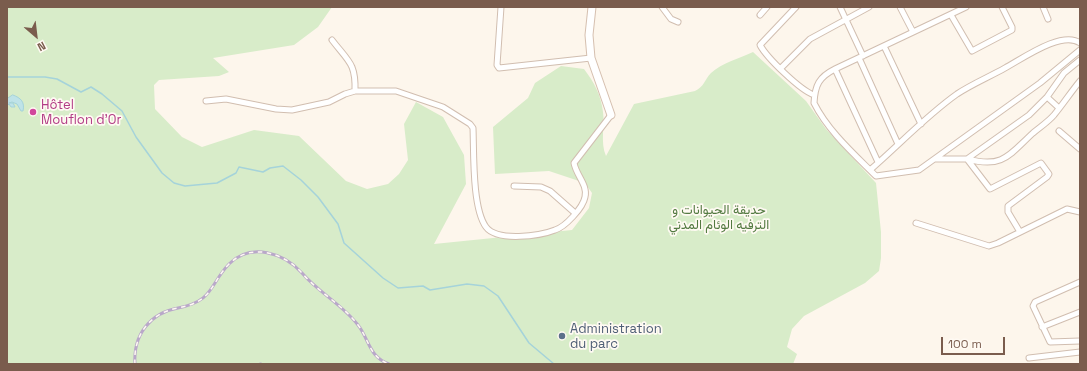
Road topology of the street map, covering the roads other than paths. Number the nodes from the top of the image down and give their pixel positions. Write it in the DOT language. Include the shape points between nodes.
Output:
graph roads {
  1 [pos="501,7"];
  2 [pos="592,7"];
  3 [pos="662,7"];
  4 [pos="767,7"];
  5 [pos="796,7"];
  6 [pos="840,7"];
  7 [pos="869,7"];
  8 [pos="900,7"];
  9 [pos="966,7"];
  10 [pos="1002,7"];
  11 [pos="1042,7"];
  12 [pos="760,14"];
  13 [pos="950,15"];
  14 [pos="845,19"];
  15 [pos="1048,19"];
  16 [pos="678,22"];
  17 [pos="913,32"];
  18 [pos="332,40"];
  19 [pos="1080,43"];
  20 [pos="884,46"];
  21 [pos="1080,50"];
  22 [pos="861,57"];
  23 [pos="591,58"];
  24 [pos="1080,60"];
  25 [pos="780,68"];
  26 [pos="835,69"];
  27 [pos="1080,81"];
  28 [pos="355,91"];
  29 [pos="814,95"];
  30 [pos="1047,97"];
  31 [pos="206,101"];
  32 [pos="1059,108"];
  33 [pos="611,115"];
  34 [pos="921,124"];
  35 [pos="1059,131"];
  36 [pos="898,144"];
  37 [pos="1080,149"];
  38 [pos="934,158"];
  39 [pos="968,159"];
  40 [pos="878,162"];
  41 [pos="870,170"];
  42 [pos="514,186"];
  43 [pos="575,212"];
  44 [pos="1080,212"];
  45 [pos="916,223"];
  46 [pos="1020,232"];
  47 [pos="1080,282"];
  48 [pos="1080,312"];
  49 [pos="1042,327"];
  50 [pos="1080,341"];
  51 [pos="1080,352"];
  52 [pos="1029,358"];
  1 -- 23 [label="street" via="497,65 499,68"];
  2 -- 23 [label="street" via="589,35"];
  3 -- 16 [label="street" via="670,20"];
  4 -- 12 [label="street"];
  5 -- 25 [label="street" via="760,43 764,52"];
  6 -- 14 [label="street"];
  7 -- 14 [label="street"];
  8 -- 17 [label="street"];
  9 -- 13 [label="street"];
  10 -- 13 [label="street" via="1012,30 972,52"];
  11 -- 15 [label="street"];
  13 -- 17 [label="street"];
  14 -- 22 [label="street"];
  14 -- 25 [label="street" via="810,39"];
  17 -- 20 [label="street"];
  18 -- 28 [label="street" via="353,66 356,77"];
  19 -- 34 [label="street" via="1070,40 1048,44 957,95"];
  20 -- 22 [label="street"];
  20 -- 34 [label="street"];
  21 -- 38 [label="street" via="1040,83"];
  22 -- 26 [label="street"];
  22 -- 36 [label="street"];
  23 -- 33 [label="street"];
  24 -- 30 [label="street" via="1064,73"];
  25 -- 29 [label="street" via="808,93"];
  26 -- 29 [label="street" via="824,75"];
  26 -- 40 [label="street"];
  27 -- 32 [label="street"];
  28 -- 31 [label="street" via="330,102 292,110 226,99"];
  28 -- 43 [label="street" via="400,92 443,107 470,124 473,128 480,214 485,227 492,233 502,236 534,236 565,225"];
  29 -- 41 [label="street" via="817,109 842,141"];
  30 -- 32 [label="street"];
  30 -- 39 [label="street" via="1029,115"];
  32 -- 39 [label="street" via="1014,153 989,163"];
  33 -- 43 [label="street" via="574,163 585,190 583,203"];
  34 -- 36 [label="street"];
  35 -- 37 [label="street"];
  36 -- 40 [label="street"];
  38 -- 39 [label="street"];
  38 -- 41 [label="street" via="919,170 909,172 878,177"];
  39 -- 46 [label="street" via="990,189 1041,163 1046,169 1049,174 1047,177 1008,206 1008,212"];
  40 -- 41 [label="street"];
  42 -- 43 [label="street" via="541,187 550,191"];
  44 -- 46 [label="street" via="1067,209"];
  45 -- 46 [label="street" via="988,246 998,244"];
  47 -- 49 [label="street" via="1035,302 1033,306"];
  48 -- 49 [label="street"];
  49 -- 50 [label="street" via="1050,342"];
  51 -- 52 [label="street"];
}
